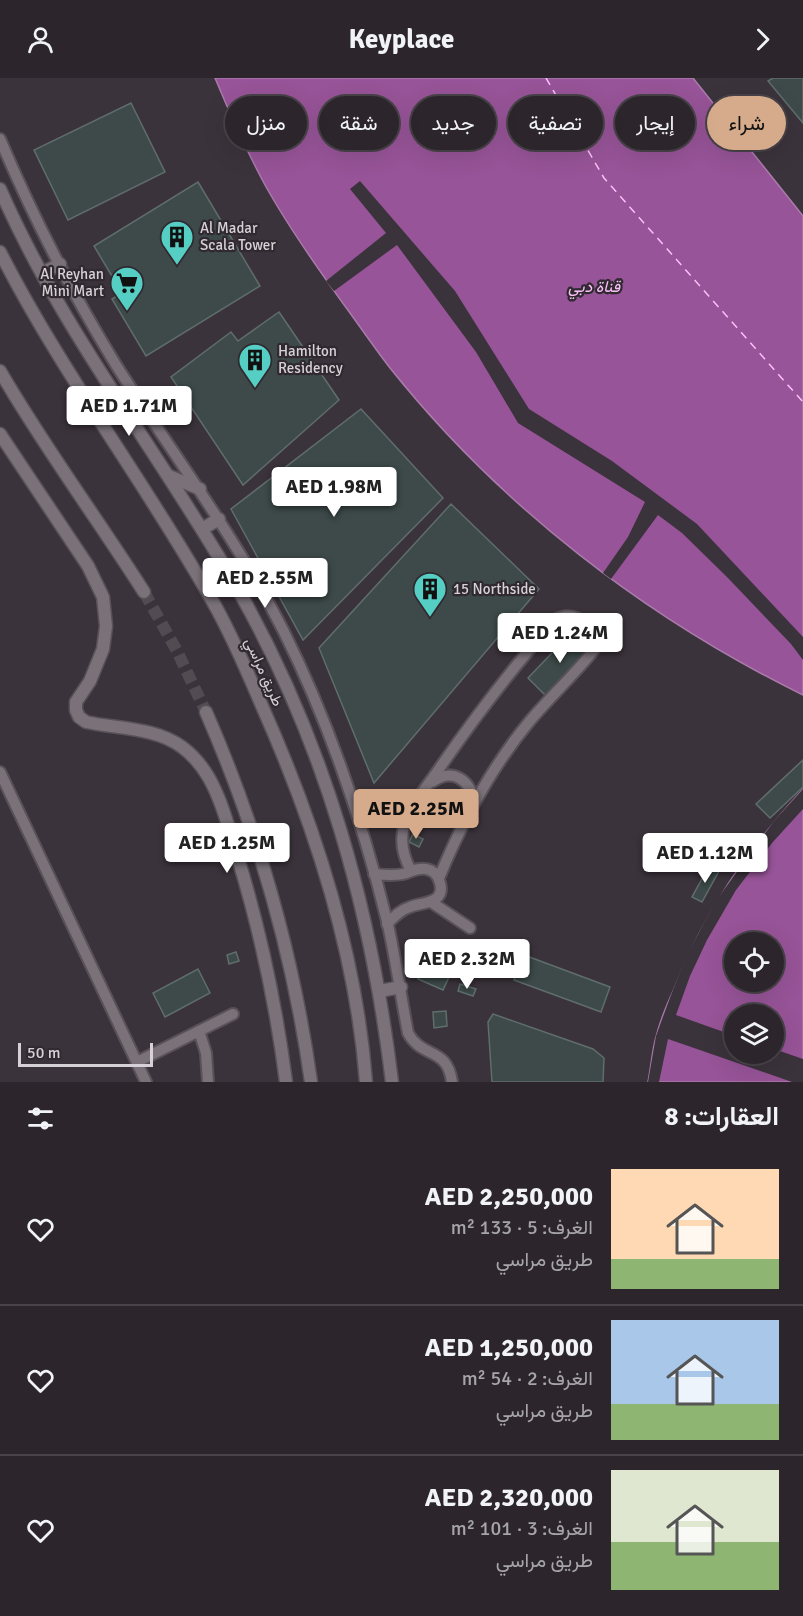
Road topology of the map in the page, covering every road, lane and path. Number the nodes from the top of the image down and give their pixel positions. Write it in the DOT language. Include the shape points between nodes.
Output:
graph roads {
  1 [pos="0,139"];
  2 [pos="0,189"];
  3 [pos="0,252"];
  4 [pos="60,264"];
  5 [pos="42,273"];
  6 [pos="0,371"];
  7 [pos="0,434"];
  8 [pos="169,476"];
  9 [pos="200,489"];
  10 [pos="219,519"];
  11 [pos="202,530"];
  12 [pos="144,592"];
  13 [pos="206,712"];
  14 [pos="0,772"];
  15 [pos="428,785"];
  16 [pos="474,802"];
  17 [pos="411,871"];
  18 [pos="374,874"];
  19 [pos="439,878"];
  20 [pos="431,902"];
  21 [pos="387,924"];
  22 [pos="470,928"];
  23 [pos="401,987"];
  24 [pos="380,992"];
  25 [pos="233,1014"];
  26 [pos="199,1031"];
  27 [pos="137,1062"];
  28 [pos="146,1082"];
  29 [pos="208,1082"];
  30 [pos="286,1082"];
  31 [pos="311,1082"];
  32 [pos="366,1082"];
  33 [pos="392,1082"];
  34 [pos="452,1082"];
  1 -- 4 [label="lane"];
  2 -- 5 [label="street"];
  3 -- 32 [label="street, طريق مراسي" via="40,328 192,566 239,652 295,783 324,867 346,953"];
  4 -- 5 [label="street"];
  4 -- 9 [label="lane" via="116,364"];
  5 -- 8 [label="street" via="92,360"];
  6 -- 12 [label="street"];
  7 -- 30 [label="street" via="88,566 103,597 103,649 76,702 79,717 86,722 169,739 197,761 215,792 257,925"];
  8 -- 9 [label="street"];
  8 -- 11 [label="street"];
  9 -- 10 [label="lane"];
  10 -- 11 [label="street"];
  10 -- 18 [label="lane" via="273,612 319,710 350,791"];
  11 -- 24 [label="street" via="267,645 312,749 349,856"];
  13 -- 31 [label="street" via="267,876 289,960"];
  14 -- 27 [label="lane"];
  15 -- 16 [label="lane" via="438,777 451,775 463,780"];
  15 -- 16 [label="lane" via="487,703 555,620 567,615 580,619 595,634 594,650 528,723"];
  15 -- 17 [label="lane" via="402,833 403,853"];
  16 -- 19 [label="lane"];
  17 -- 18 [label="lane" via="393,876"];
  17 -- 19 [label="lane" via="430,869"];
  18 -- 21 [label="lane"];
  19 -- 20 [label="lane" via="439,894"];
  20 -- 21 [label="lane" via="411,906"];
  20 -- 22 [label="lane"];
  21 -- 23 [label="lane"];
  23 -- 24 [label="street"];
  23 -- 34 [label="lane" via="412,1039 442,1059"];
  24 -- 33 [label="street"];
  25 -- 26 [label="lane"];
  26 -- 27 [label="lane"];
  26 -- 29 [label="lane" via="206,1053"];
  27 -- 28 [label="lane"];
}
